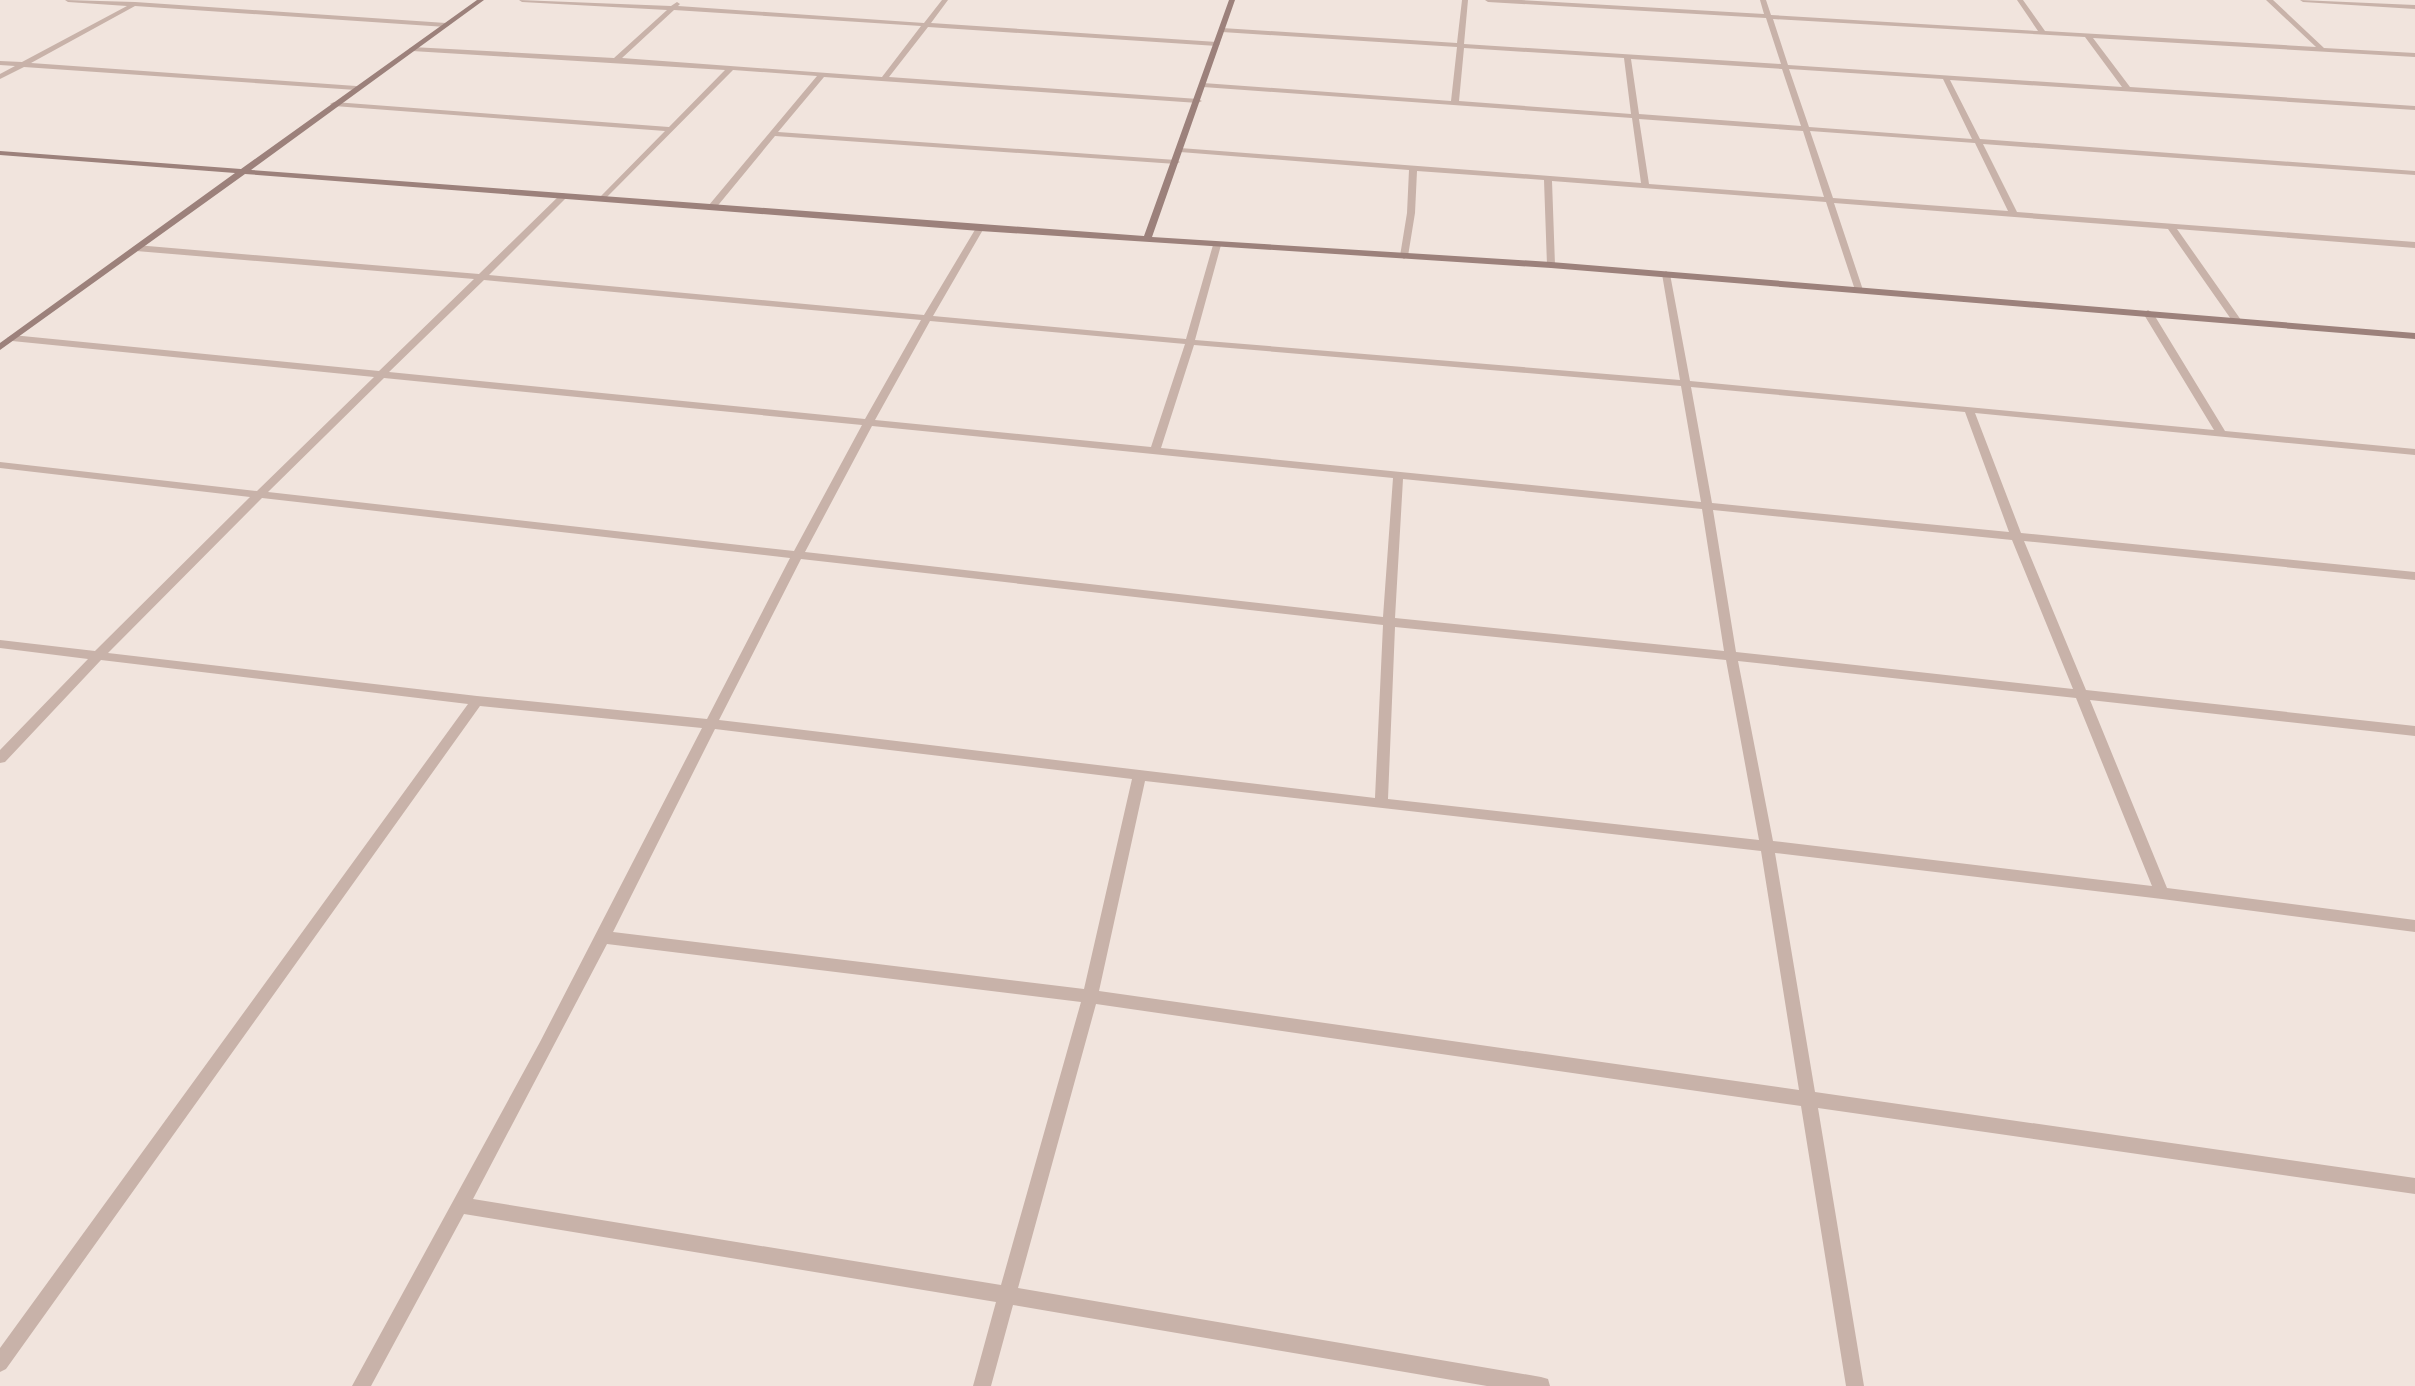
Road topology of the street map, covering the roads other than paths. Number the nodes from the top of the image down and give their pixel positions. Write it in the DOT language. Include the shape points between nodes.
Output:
graph roads {
  1 [pos="68,0"];
  2 [pos="142,0"];
  3 [pos="482,0"];
  4 [pos="522,0"];
  5 [pos="682,0"];
  6 [pos="945,0"];
  7 [pos="1232,0"];
  8 [pos="1466,0"];
  9 [pos="1488,0"];
  10 [pos="1763,0"];
  11 [pos="2020,0"];
  12 [pos="2269,0"];
  13 [pos="2302,0"];
  14 [pos="1511,1"];
  15 [pos="134,4"];
  16 [pos="2415,6"];
  17 [pos="673,8"];
  18 [pos="1769,16"];
  19 [pos="446,25"];
  20 [pos="925,25"];
  21 [pos="1222,30"];
  22 [pos="2042,32"];
  23 [pos="2087,35"];
  24 [pos="1217,44"];
  25 [pos="1462,45"];
  26 [pos="412,49"];
  27 [pos="2322,49"];
  28 [pos="2415,55"];
  29 [pos="1627,57"];
  30 [pos="616,60"];
  31 [pos="0,63"];
  32 [pos="23,65"];
  33 [pos="1785,67"];
  34 [pos="731,68"];
  35 [pos="823,74"];
  36 [pos="0,78"];
  37 [pos="1946,78"];
  38 [pos="884,79"];
  39 [pos="1203,85"];
  40 [pos="356,88"];
  41 [pos="2128,90"];
  42 [pos="1198,100"];
  43 [pos="1455,102"];
  44 [pos="334,104"];
  45 [pos="2415,108"];
  46 [pos="1636,115"];
  47 [pos="1806,128"];
  48 [pos="670,129"];
  49 [pos="772,134"];
  50 [pos="1978,142"];
  51 [pos="1180,150"];
  52 [pos="0,152"];
  53 [pos="1176,162"];
  54 [pos="1413,168"];
  55 [pos="241,172"];
  56 [pos="2415,172"];
  57 [pos="1548,178"];
  58 [pos="1645,184"];
  59 [pos="565,195"];
  60 [pos="604,198"];
  61 [pos="1830,199"];
  62 [pos="712,207"];
  63 [pos="2014,214"];
  64 [pos="2171,226"];
  65 [pos="980,228"];
  66 [pos="1147,239"];
  67 [pos="1217,244"];
  68 [pos="2415,245"];
  69 [pos="136,248"];
  70 [pos="1404,256"];
  71 [pos="1551,265"];
  72 [pos="1666,274"];
  73 [pos="481,277"];
  74 [pos="1858,290"];
  75 [pos="2148,313"];
  76 [pos="926,317"];
  77 [pos="2236,320"];
  78 [pos="2415,336"];
  79 [pos="12,338"];
  80 [pos="1190,342"];
  81 [pos="0,347"];
  82 [pos="382,373"];
  83 [pos="1685,384"];
  84 [pos="1968,410"];
  85 [pos="871,422"];
  86 [pos="2222,435"];
  87 [pos="1155,450"];
  88 [pos="2415,452"];
  89 [pos="0,465"];
  90 [pos="1398,477"];
  91 [pos="258,494"];
  92 [pos="1707,504"];
  93 [pos="2016,535"];
  94 [pos="798,554"];
  95 [pos="2415,576"];
  96 [pos="1389,622"];
  97 [pos="0,644"];
  98 [pos="97,654"];
  99 [pos="1730,656"];
  100 [pos="2082,695"];
  101 [pos="477,701"];
  102 [pos="710,724"];
  103 [pos="2415,731"];
  104 [pos="0,758"];
  105 [pos="1140,774"];
  106 [pos="1381,804"];
  107 [pos="1767,846"];
  108 [pos="2162,893"];
  109 [pos="2415,926"];
  110 [pos="603,937"];
  111 [pos="1090,996"];
  112 [pos="1806,1097"];
  113 [pos="2415,1186"];
  114 [pos="459,1205"];
  115 [pos="1009,1295"];
  116 [pos="0,1363"];
  117 [pos="361,1386"];
  118 [pos="982,1386"];
  119 [pos="1541,1386"];
  120 [pos="1855,1386"];
  1 -- 15 [label="street"];
  2 -- 15 [label="street"];
  3 -- 19 [label="street"];
  4 -- 17 [label="street"];
  5 -- 17 [label="street"];
  6 -- 20 [label="street"];
  7 -- 21 [label="street"];
  8 -- 25 [label="street"];
  9 -- 14 [label="street"];
  10 -- 18 [label="street"];
  11 -- 22 [label="street"];
  12 -- 27 [label="street"];
  13 -- 16 [label="street"];
  14 -- 18 [label="street"];
  15 -- 19 [label="street"];
  15 -- 32 [label="street"];
  17 -- 20 [label="street"];
  17 -- 30 [label="street"];
  18 -- 22 [label="street"];
  18 -- 33 [label="street"];
  19 -- 26 [label="street"];
  20 -- 24 [label="street"];
  20 -- 38 [label="street"];
  21 -- 24 [label="street"];
  21 -- 25 [label="street"];
  22 -- 23 [label="street"];
  23 -- 27 [label="street"];
  23 -- 41 [label="street"];
  24 -- 39 [label="street"];
  25 -- 29 [label="street"];
  25 -- 43 [label="street"];
  26 -- 30 [label="street"];
  26 -- 40 [label="street"];
  27 -- 28 [label="street"];
  29 -- 33 [label="street"];
  29 -- 46 [label="street"];
  30 -- 34 [label="street"];
  31 -- 32 [label="street"];
  32 -- 36 [label="street"];
  32 -- 40 [label="street"];
  33 -- 37 [label="street"];
  33 -- 47 [label="street"];
  34 -- 35 [label="street"];
  34 -- 48 [label="street"];
  35 -- 38 [label="street"];
  35 -- 49 [label="street"];
  37 -- 41 [label="street"];
  37 -- 50 [label="street"];
  38 -- 42 [label="street"];
  39 -- 42 [label="street"];
  39 -- 43 [label="street"];
  40 -- 44 [label="street"];
  41 -- 45 [label="street"];
  42 -- 51 [label="street"];
  43 -- 46 [label="street"];
  44 -- 48 [label="street"];
  44 -- 55 [label="street"];
  46 -- 47 [label="street"];
  46 -- 58 [label="street"];
  47 -- 50 [label="street"];
  47 -- 61 [label="street"];
  48 -- 60 [label="street"];
  49 -- 53 [label="street"];
  49 -- 62 [label="street"];
  50 -- 56 [label="street"];
  50 -- 63 [label="street"];
  51 -- 53 [label="street"];
  51 -- 54 [label="street"];
  52 -- 55 [label="street"];
  53 -- 66 [label="street"];
  54 -- 57 [label="street"];
  54 -- 70 [label="street" via="1411,214"];
  55 -- 59 [label="street"];
  55 -- 69 [label="street"];
  57 -- 58 [label="street"];
  57 -- 71 [label="street"];
  58 -- 61 [label="street"];
  59 -- 60 [label="street"];
  59 -- 73 [label="street"];
  60 -- 62 [label="street"];
  61 -- 63 [label="street"];
  61 -- 74 [label="street"];
  62 -- 65 [label="street"];
  63 -- 64 [label="street"];
  64 -- 68 [label="street"];
  64 -- 77 [label="street"];
  65 -- 66 [label="street"];
  65 -- 76 [label="street"];
  66 -- 67 [label="street"];
  67 -- 70 [label="street"];
  67 -- 80 [label="street"];
  69 -- 73 [label="street"];
  69 -- 79 [label="street"];
  70 -- 71 [label="street"];
  71 -- 72 [label="street"];
  72 -- 74 [label="street"];
  72 -- 83 [label="street"];
  73 -- 76 [label="street"];
  73 -- 82 [label="street"];
  74 -- 75 [label="street"];
  75 -- 77 [label="street"];
  75 -- 86 [label="street"];
  76 -- 80 [label="street"];
  76 -- 85 [label="street"];
  77 -- 78 [label="street"];
  79 -- 81 [label="street"];
  79 -- 82 [label="street"];
  80 -- 83 [label="street"];
  80 -- 87 [label="street"];
  82 -- 85 [label="street"];
  82 -- 91 [label="street"];
  83 -- 84 [label="street"];
  83 -- 92 [label="street"];
  84 -- 86 [label="street"];
  84 -- 93 [label="street"];
  85 -- 87 [label="street"];
  85 -- 94 [label="street"];
  86 -- 88 [label="street"];
  87 -- 90 [label="street"];
  89 -- 91 [label="street"];
  90 -- 92 [label="street"];
  90 -- 96 [label="street"];
  91 -- 94 [label="street"];
  91 -- 98 [label="street"];
  92 -- 93 [label="street"];
  92 -- 99 [label="street"];
  93 -- 95 [label="street"];
  93 -- 100 [label="street"];
  94 -- 96 [label="street"];
  94 -- 102 [label="street"];
  96 -- 99 [label="street"];
  96 -- 106 [label="street"];
  97 -- 98 [label="street"];
  98 -- 101 [label="street"];
  98 -- 104 [label="street"];
  99 -- 100 [label="street"];
  99 -- 107 [label="street"];
  100 -- 103 [label="street"];
  100 -- 108 [label="street"];
  101 -- 102 [label="street"];
  101 -- 116 [label="street"];
  102 -- 105 [label="street"];
  102 -- 110 [label="street"];
  105 -- 106 [label="street"];
  105 -- 111 [label="street"];
  106 -- 107 [label="street"];
  107 -- 108 [label="street"];
  107 -- 112 [label="street"];
  108 -- 109 [label="street"];
  110 -- 111 [label="street"];
  110 -- 114 [label="street"];
  111 -- 112 [label="street"];
  111 -- 115 [label="street"];
  112 -- 113 [label="street"];
  112 -- 120 [label="street"];
  114 -- 115 [label="street"];
  114 -- 117 [label="street"];
  115 -- 118 [label="street"];
  115 -- 119 [label="street"];
}
